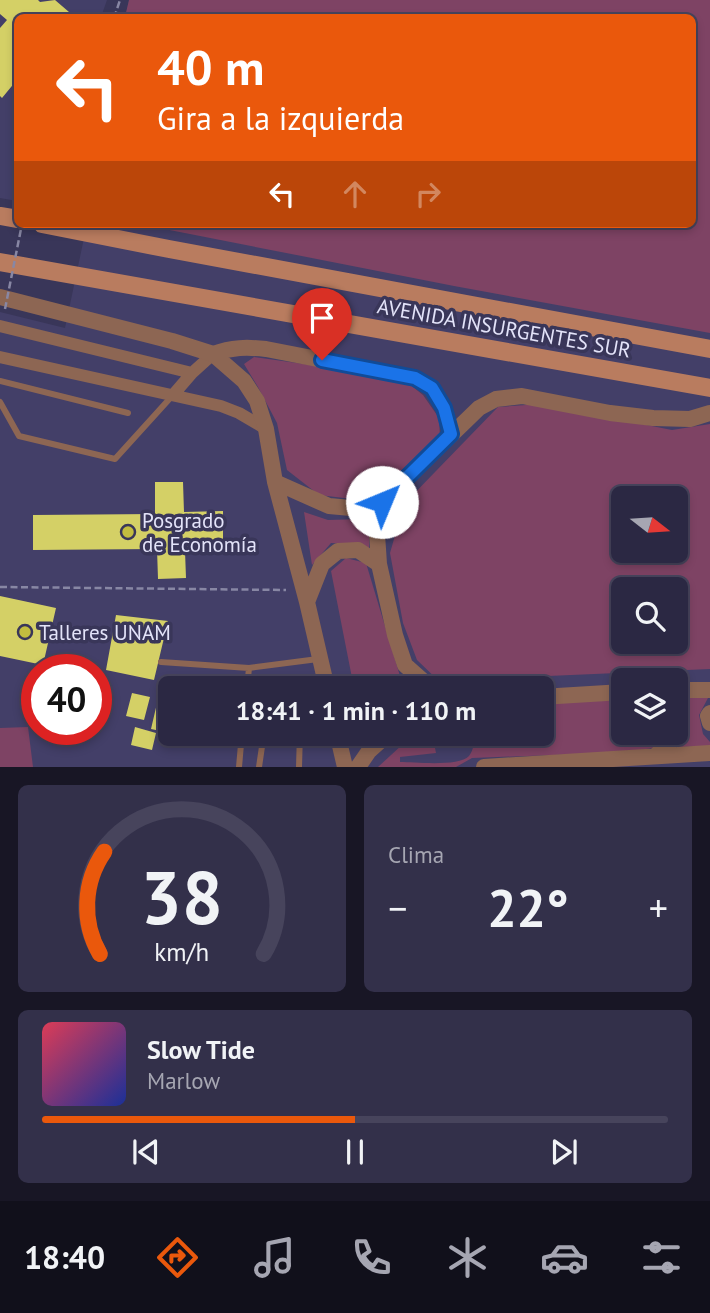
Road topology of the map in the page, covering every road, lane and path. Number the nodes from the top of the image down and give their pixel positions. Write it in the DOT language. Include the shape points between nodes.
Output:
graph roads {
  1 [pos="21,228"];
  2 [pos="65,228"];
  3 [pos="0,262"];
  4 [pos="2,303"];
  5 [pos="0,326"];
  6 [pos="710,349"];
  7 [pos="214,354"];
  8 [pos="0,357"];
  9 [pos="192,373"];
  10 [pos="0,381"];
  11 [pos="710,388"];
  12 [pos="173,395"];
  13 [pos="0,402"];
  14 [pos="128,413"];
  15 [pos="710,413"];
  16 [pos="266,429"];
  17 [pos="451,434"];
  18 [pos="275,482"];
  19 [pos="382,502"];
  20 [pos="379,564"];
  21 [pos="0,587"];
  22 [pos="305,596"];
  23 [pos="320,659"];
  24 [pos="161,662"];
  25 [pos="249,668"];
  26 [pos="248,676"];
  27 [pos="324,676"];
  28 [pos="418,676"];
  29 [pos="688,690"];
  30 [pos="710,690"];
  31 [pos="611,693"];
  32 [pos="554,696"];
  33 [pos="710,713"];
  34 [pos="710,723"];
  35 [pos="667,745"];
  36 [pos="241,746"];
  37 [pos="262,746"];
  38 [pos="300,746"];
  39 [pos="340,746"];
  40 [pos="375,746"];
  41 [pos="710,753"];
  42 [pos="655,756"];
  43 [pos="239,767"];
  44 [pos="259,767"];
  45 [pos="299,767"];
  46 [pos="345,767"];
  47 [pos="358,767"];
  48 [pos="484,767"];
  1 -- 4 [label="path, bridge"];
  2 -- 6 [label="main road, AVENIDA INSURGENTES SUR"];
  3 -- 11 [label="main road, AVENIDA INSURGENTES SUR"];
  4 -- 7 [label="street"];
  5 -- 9 [label="street"];
  7 -- 9 [label="street"];
  7 -- 16 [label="street" via="244,381"];
  7 -- 17 [label="street" via="246,347 266,349 415,378 432,388"];
  8 -- 12 [label="street"];
  9 -- 12 [label="street"];
  10 -- 14 [label="lane"];
  12 -- 13 [label="lane" via="115,459 19,436"];
  12 -- 16 [label="street" via="230,409"];
  15 -- 17 [label="street" via="690,419 653,418 522,396 496,399 479,408"];
  16 -- 18 [label="street"];
  17 -- 19 [label="street"];
  18 -- 19 [label="street" via="328,506 351,508"];
  18 -- 22 [label="street"];
  19 -- 20 [label="street"];
  20 -- 22 [label="street" via="358,550 338,551 322,564"];
  20 -- 28 [label="street" via="405,664"];
  21 -- 22 [label="path"];
  22 -- 23 [label="street"];
  23 -- 25 [label="lane"];
  23 -- 27 [label="street"];
  24 -- 25 [label="lane"];
  25 -- 26 [label="lane"];
  29 -- 30 [label="street"];
  31 -- 32 [label="street"];
  33 -- 34 [label="street"];
  35 -- 42 [label="street"];
  36 -- 43 [label="lane"];
  37 -- 44 [label="lane"];
  38 -- 45 [label="lane"];
  39 -- 46 [label="street"];
  40 -- 47 [label="street"];
  41 -- 42 [label="street"];
  42 -- 48 [label="street"];
}
